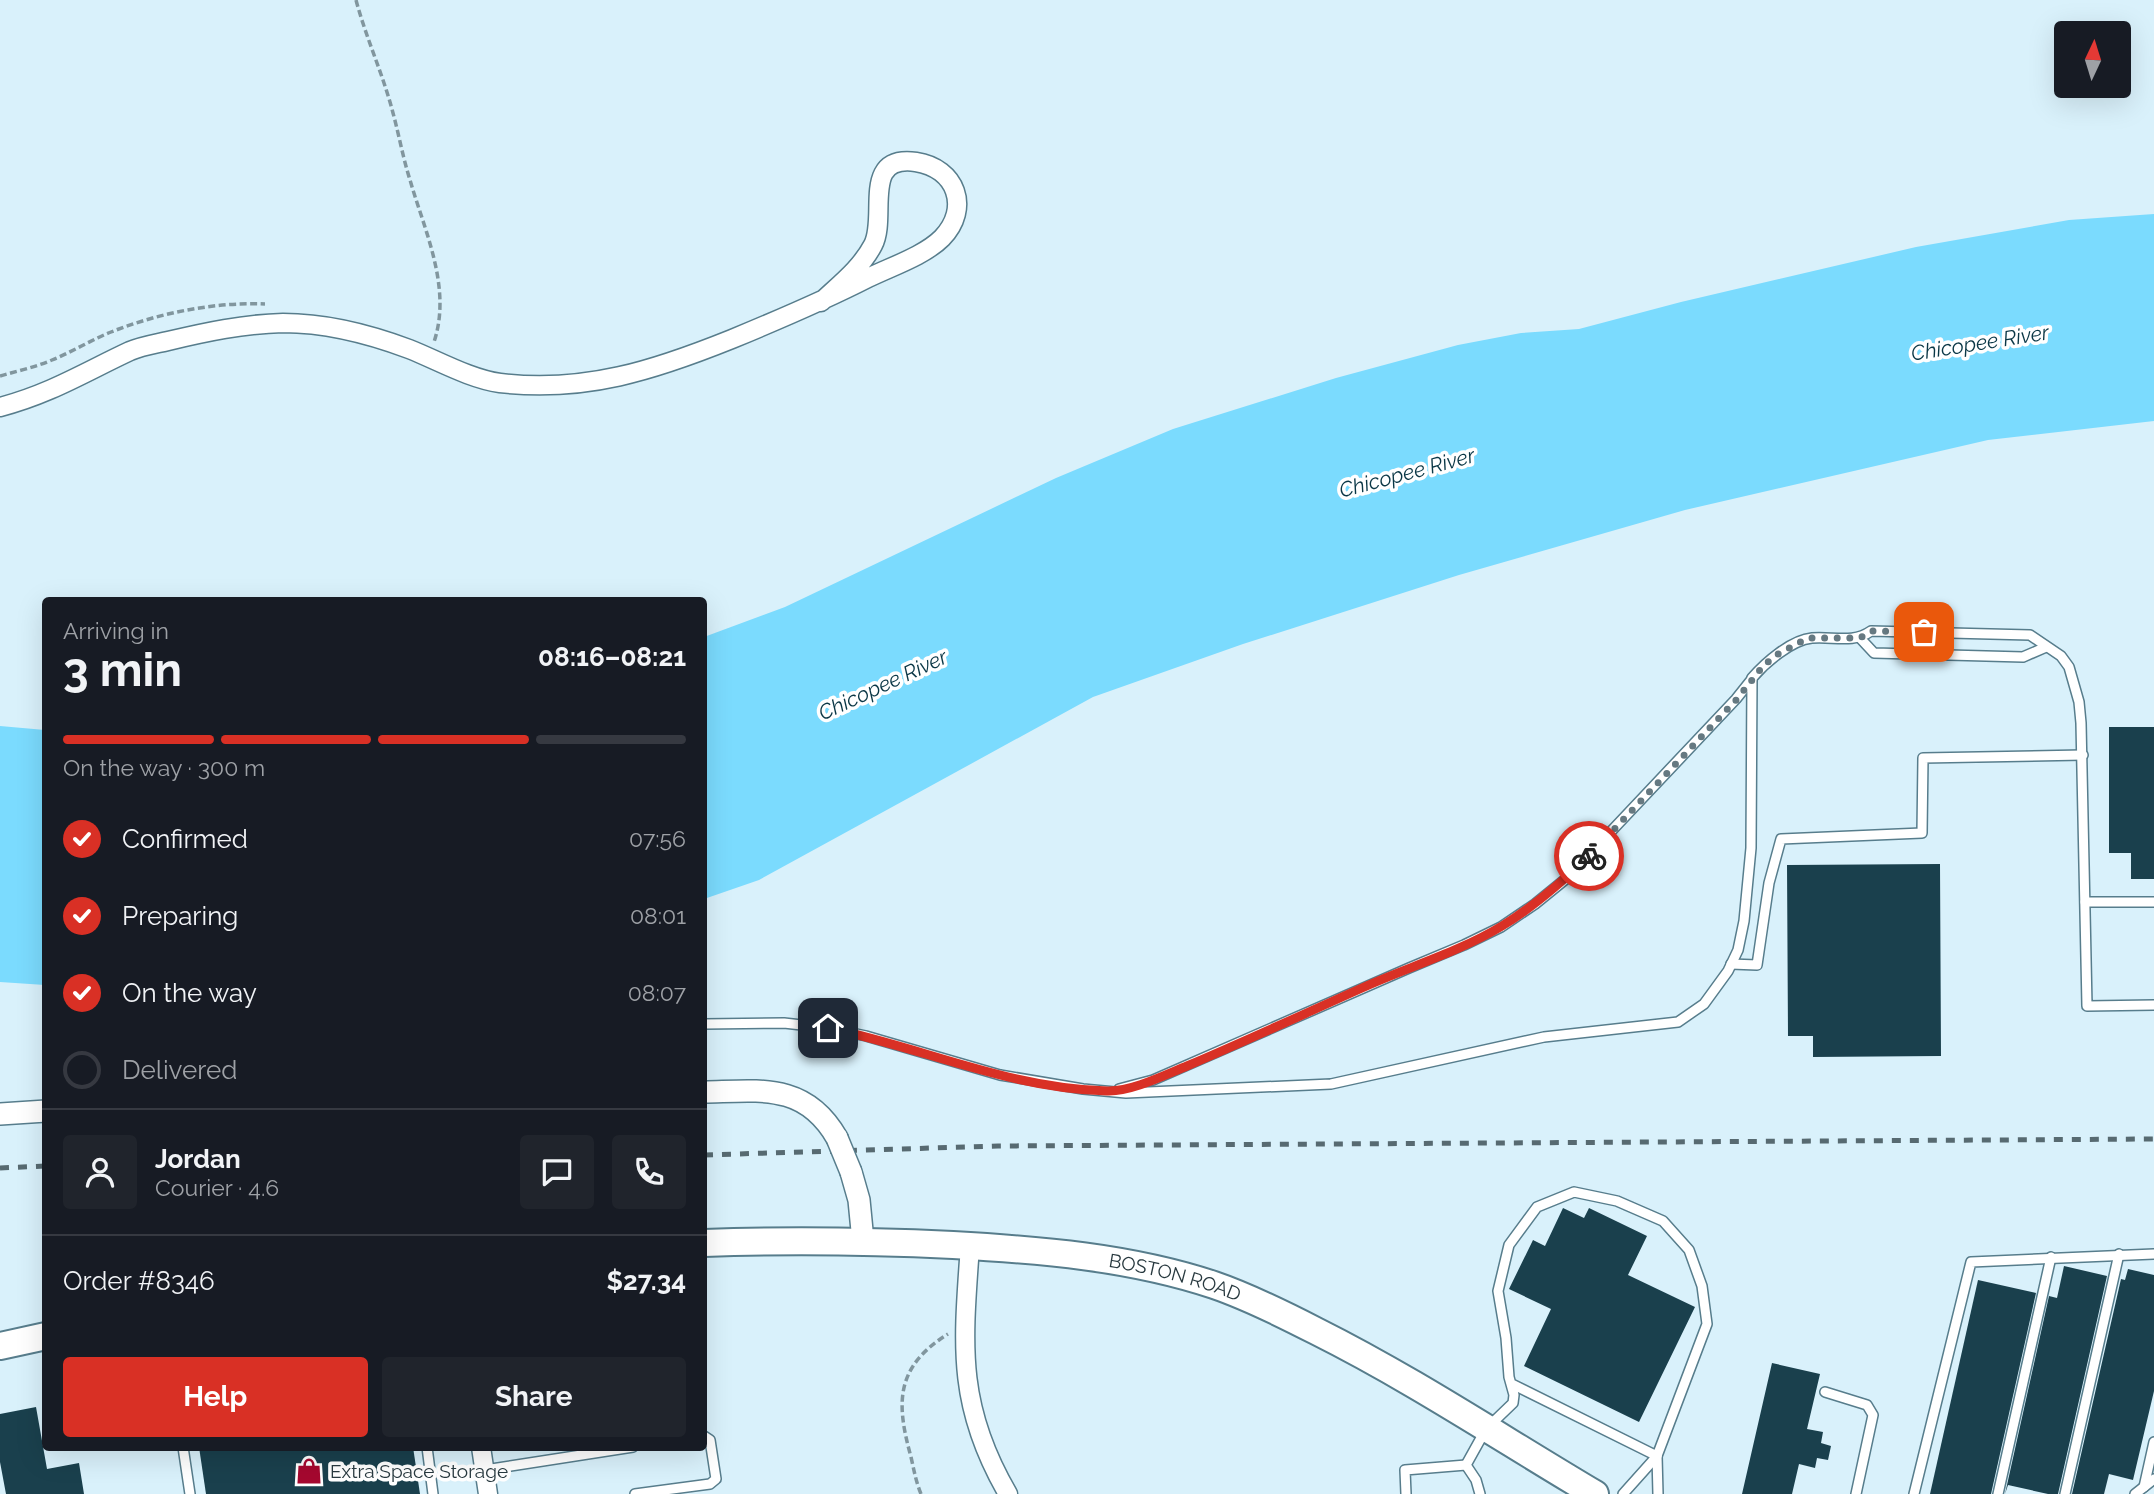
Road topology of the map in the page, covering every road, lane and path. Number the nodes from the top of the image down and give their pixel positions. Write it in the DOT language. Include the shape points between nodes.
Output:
graph roads {
  1 [pos="356,0"];
  2 [pos="821,302"];
  3 [pos="428,358"];
  4 [pos="0,407"];
  5 [pos="1860,638"];
  6 [pos="2046,647"];
  7 [pos="1752,678"];
  8 [pos="2083,755"];
  9 [pos="2085,902"];
  10 [pos="2154,902"];
  11 [pos="1731,964"];
  12 [pos="2154,1005"];
  13 [pos="707,1024"];
  14 [pos="707,1092"];
  15 [pos="1110,1092"];
  16 [pos="42,1111"];
  17 [pos="0,1114"];
  18 [pos="863,1241"];
  19 [pos="707,1243"];
  20 [pos="970,1246"];
  21 [pos="2119,1254"];
  22 [pos="2154,1254"];
  23 [pos="2051,1257"];
  24 [pos="965,1323"];
  25 [pos="42,1337"];
  26 [pos="0,1346"];
  27 [pos="1512,1384"];
  28 [pos="1825,1392"];
  29 [pos="1486,1429"];
  30 [pos="707,1438"];
  31 [pos="2154,1442"];
  32 [pos="184,1451"];
  33 [pos="427,1451"];
  34 [pos="482,1451"];
  35 [pos="606,1451"];
  36 [pos="1657,1456"];
  37 [pos="1465,1465"];
  38 [pos="485,1470"];
  39 [pos="2154,1479"];
  40 [pos="2144,1487"];
  41 [pos="190,1494"];
  42 [pos="433,1494"];
  43 [pos="488,1494"];
  44 [pos="635,1494"];
  45 [pos="921,1494"];
  46 [pos="1009,1494"];
  47 [pos="1406,1494"];
  48 [pos="1480,1494"];
  49 [pos="1595,1494"];
  50 [pos="1623,1494"];
  51 [pos="1658,1494"];
  52 [pos="1856,1494"];
  53 [pos="1914,1494"];
  54 [pos="1998,1494"];
  55 [pos="2065,1494"];
  56 [pos="2135,1494"];
  1 -- 3 [label="path" via="393,111 438,281 441,311"];
  2 -- 2 [label="street" via="943,238 957,203 955,188 939,168 906,161 890,166 877,190 875,241 854,271"];
  2 -- 3 [label="street" via="690,356 603,380 551,386 496,383"];
  3 -- 4 [label="street" via="363,334 321,326 284,323 226,328 134,349 34,398"];
  5 -- 6 [label="lane" via="1871,631 2030,635"];
  5 -- 6 [label="lane" via="1874,653 2023,657"];
  5 -- 7 [label="lane" via="1808,638 1778,654"];
  6 -- 8 [label="lane" via="2062,656 2069,667 2079,702"];
  7 -- 11 [label="lane" via="1748,887 1738,950"];
  7 -- 15 [label="lane" via="1576,869 1501,927 1220,1052"];
  8 -- 9 [label="lane"];
  8 -- 11 [label="lane" via="1923,758 1923,834 1781,839 1769,883 1757,965"];
  9 -- 10 [label="lane"];
  9 -- 12 [label="lane" via="2087,1006"];
  11 -- 15 [label="lane" via="1704,1004 1678,1022 1544,1038 1331,1084"];
  13 -- 15 [label="lane" via="784,1023 828,1028 1000,1075"];
  14 -- 18 [label="street, bridge" via="794,1097 820,1114 852,1171"];
  16 -- 17 [label="street"];
  18 -- 19 [label="main road, BOSTON ROAD"];
  18 -- 20 [label="main road, BOSTON ROAD"];
  20 -- 24 [label="street"];
  20 -- 29 [label="main road, BOSTON ROAD" via="1094,1258 1214,1285 1347,1346"];
  21 -- 22 [label="lane"];
  21 -- 23 [label="lane"];
  21 -- 55 [label="lane"];
  23 -- 53 [label="lane" via="1971,1262"];
  23 -- 54 [label="lane"];
  24 -- 45 [label="path" via="916,1360 905,1385 903,1433"];
  24 -- 46 [label="street" via="973,1413 990,1460"];
  25 -- 26 [label="main road"];
  27 -- 29 [label="lane" via="1513,1403"];
  27 -- 36 [label="lane"];
  27 -- 36 [label="lane" via="1498,1291 1509,1245 1537,1208 1574,1192 1617,1201 1663,1221 1689,1250 1702,1286 1707,1324"];
  28 -- 52 [label="lane" via="1867,1405 1873,1415"];
  29 -- 37 [label="lane"];
  29 -- 49 [label="main road, BOSTON ROAD"];
  30 -- 44 [label="lane" via="716,1479 710,1484"];
  31 -- 40 [label="lane"];
  32 -- 41 [label="lane"];
  33 -- 42 [label="lane"];
  34 -- 38 [label="street"];
  35 -- 38 [label="lane"];
  36 -- 50 [label="lane"];
  36 -- 51 [label="lane"];
  37 -- 47 [label="lane" via="1405,1470"];
  37 -- 48 [label="lane"];
  38 -- 43 [label="street"];
  39 -- 40 [label="lane"];
  40 -- 56 [label="lane"];
}
